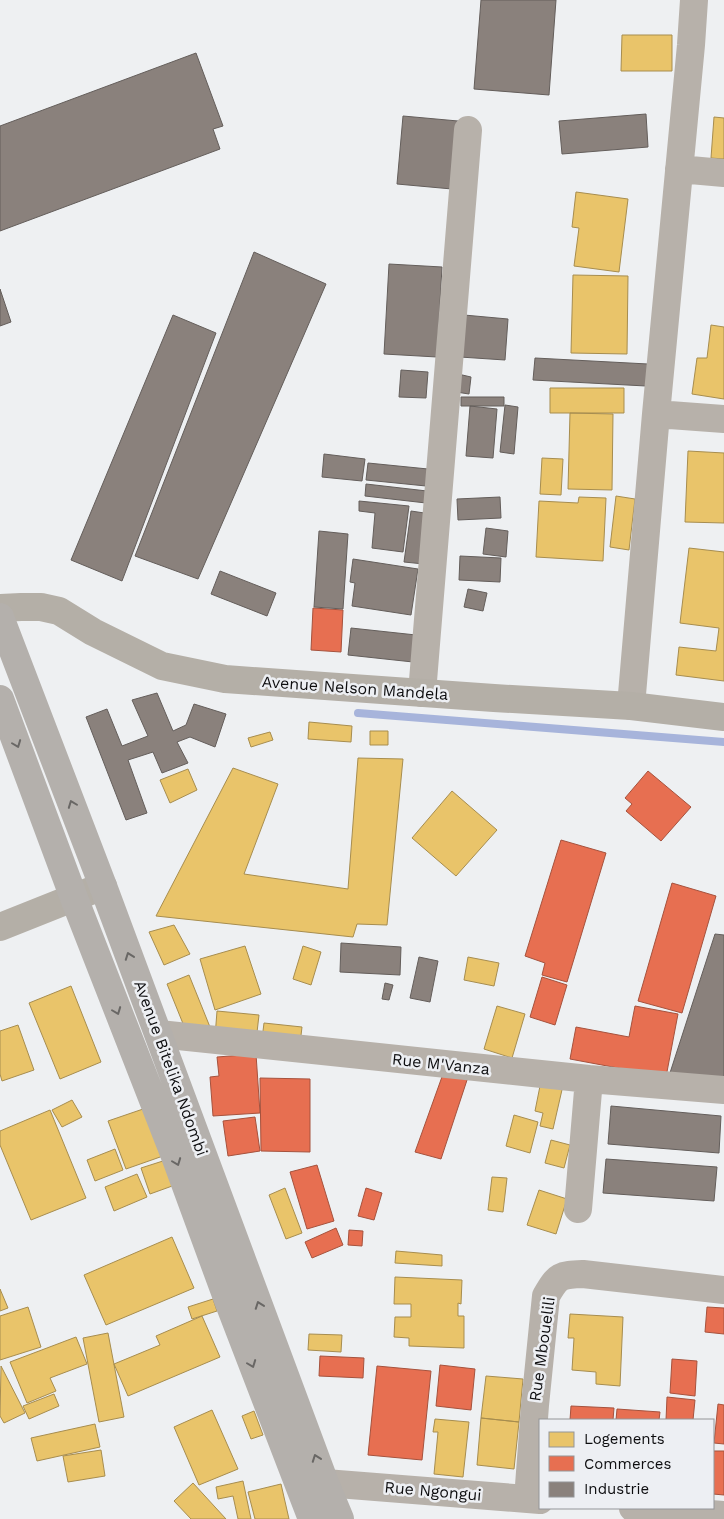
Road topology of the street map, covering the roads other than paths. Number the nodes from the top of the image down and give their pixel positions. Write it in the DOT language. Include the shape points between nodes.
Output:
graph roads {
  1 [pos="694,0"];
  2 [pos="468,130"];
  3 [pos="679,169"];
  4 [pos="724,174"];
  5 [pos="656,414"];
  6 [pos="724,420"];
  7 [pos="0,608"];
  8 [pos="0,617"];
  9 [pos="422,693"];
  10 [pos="0,699"];
  11 [pos="631,706"];
  12 [pos="724,718"];
  13 [pos="103,886"];
  14 [pos="74,898"];
  15 [pos="0,927"];
  16 [pos="159,1034"];
  17 [pos="589,1079"];
  18 [pos="724,1090"];
  19 [pos="578,1209"];
  20 [pos="724,1290"];
  21 [pos="325,1482"];
  22 [pos="534,1500"];
  23 [pos="646,1509"];
  24 [pos="724,1515"];
  25 [pos="312,1519"];
  26 [pos="340,1519"];
  1 -- 3 [label="street"];
  2 -- 9 [label="street"];
  3 -- 4 [label="street"];
  3 -- 5 [label="street"];
  5 -- 6 [label="street"];
  5 -- 11 [label="street"];
  7 -- 9 [label="street, Avenue Nelson Mandela" via="41,607 59,611 93,632 162,666 225,679"];
  13 -- 8 [label="highway, Avenue Bitelika Ndombi, one-way"];
  9 -- 11 [label="street, Avenue Nelson Mandela"];
  10 -- 14 [label="highway, Avenue Bitelika Ndombi, one-way"];
  11 -- 12 [label="street, Avenue Nelson Mandela"];
  13 -- 14 [label="street"];
  16 -- 13 [label="highway, Avenue Bitelika Ndombi, one-way"];
  14 -- 15 [label="street"];
  14 -- 25 [label="highway, Avenue Bitelika Ndombi, one-way"];
  16 -- 17 [label="street, Rue M'Vanza"];
  21 -- 16 [label="highway, Avenue Bitelika Ndombi, one-way"];
  17 -- 18 [label="street, Rue M'Vanza"];
  17 -- 19 [label="street"];
  20 -- 22 [label="street, Rue Mbouelili" via="583,1274 562,1275 553,1283 546,1296 535,1405"];
  21 -- 22 [label="street, Rue Ngongui"];
  21 -- 26 [label="highway, Avenue Bitelika Ndombi"];
  23 -- 24 [label="street"];
}
